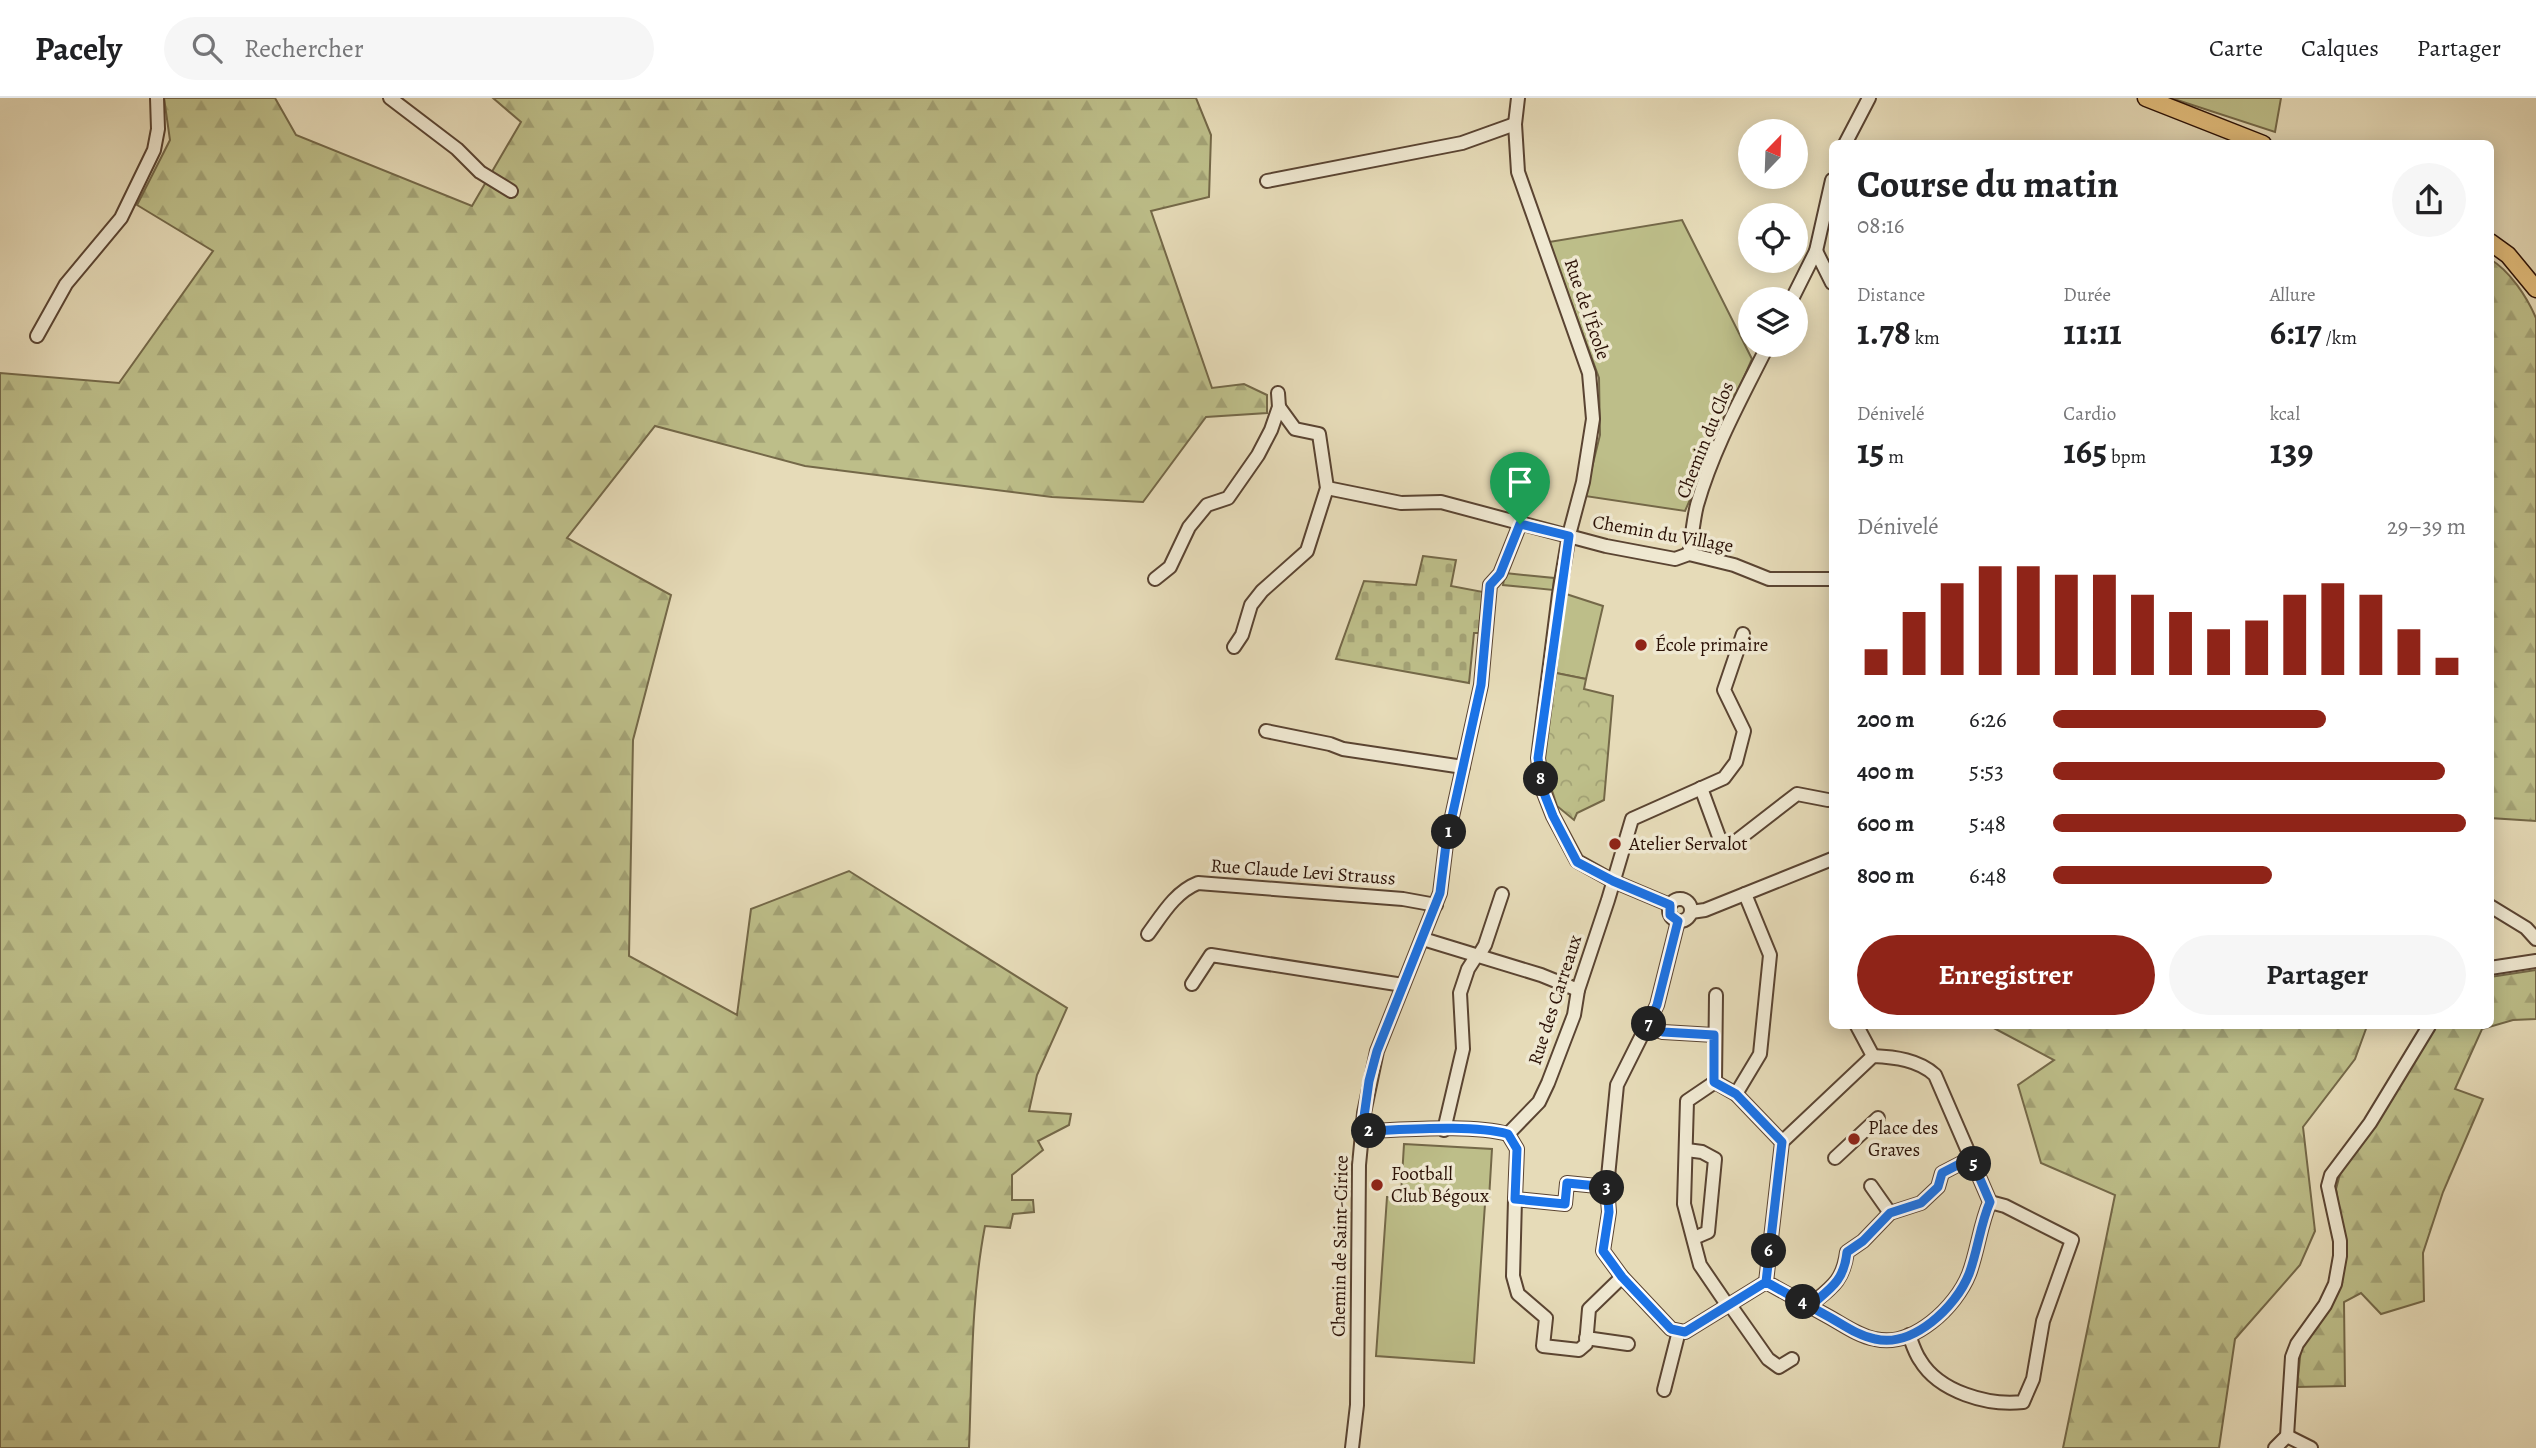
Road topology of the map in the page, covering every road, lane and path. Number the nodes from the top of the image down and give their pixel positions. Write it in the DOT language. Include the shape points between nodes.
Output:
graph roads {
  1 [pos="157,98"];
  2 [pos="390,98"];
  3 [pos="1518,98"];
  4 [pos="1869,98"];
  5 [pos="2146,98"];
  6 [pos="1515,124"];
  7 [pos="1847,140"];
  8 [pos="2253,140"];
  9 [pos="1267,181"];
  10 [pos="510,191"];
  11 [pos="1829,193"];
  12 [pos="2494,245"];
  13 [pos="1816,251"];
  14 [pos="1829,277"];
  15 [pos="1798,287"];
  16 [pos="2536,289"];
  17 [pos="37,336"];
  18 [pos="1762,357"];
  19 [pos="1327,488"];
  20 [pos="1520,524"];
  21 [pos="1569,536"];
  22 [pos="1689,554"];
  23 [pos="1155,579"];
  24 [pos="1829,579"];
  25 [pos="1744,634"];
  26 [pos="1234,647"];
  27 [pos="1266,732"];
  28 [pos="1463,767"];
  29 [pos="1701,788"];
  30 [pos="1828,800"];
  31 [pos="1829,860"];
  32 [pos="1613,881"];
  33 [pos="1502,894"];
  34 [pos="1745,894"];
  35 [pos="1436,905"];
  36 [pos="1670,905"];
  37 [pos="2494,908"];
  38 [pos="1691,912"];
  39 [pos="1678,921"];
  40 [pos="1148,934"];
  41 [pos="1423,939"];
  42 [pos="2536,939"];
  43 [pos="1478,955"];
  44 [pos="2536,961"];
  45 [pos="2494,967"];
  46 [pos="1192,984"];
  47 [pos="1403,985"];
  48 [pos="1578,990"];
  49 [pos="1716,995"];
  50 [pos="1647,1027"];
  51 [pos="1859,1029"];
  52 [pos="2427,1029"];
  53 [pos="1714,1035"];
  54 [pos="1873,1056"];
  55 [pos="1714,1082"];
  56 [pos="1736,1094"];
  57 [pos="1878,1118"];
  58 [pos="1444,1130"];
  59 [pos="1362,1131"];
  60 [pos="1508,1134"];
  61 [pos="1782,1142"];
  62 [pos="1687,1150"];
  63 [pos="1835,1158"];
  64 [pos="1971,1158"];
  65 [pos="1871,1186"];
  66 [pos="1607,1187"];
  67 [pos="1515,1199"];
  68 [pos="1990,1202"];
  69 [pos="1890,1213"];
  70 [pos="1694,1238"];
  71 [pos="1622,1277"];
  72 [pos="1766,1282"];
  73 [pos="1729,1306"];
  74 [pos="1810,1306"];
  75 [pos="1679,1331"];
  76 [pos="1909,1335"];
  77 [pos="1586,1338"];
  78 [pos="1628,1344"];
  79 [pos="1792,1359"];
  80 [pos="1664,1390"];
  81 [pos="2287,1436"];
  82 [pos="1352,1448"];
  83 [pos="2275,1448"];
  84 [pos="2311,1448"];
  1 -- 17 [label="street" via="154,150 121,218 66,284"];
  2 -- 10 [label="street"];
  3 -- 6 [label="street, Rue de l'École"];
  4 -- 7 [label="street"];
  5 -- 8 [label="main road"];
  6 -- 9 [label="street" via="1462,143"];
  6 -- 21 [label="street, Rue de l'École" via="1518,172 1589,373 1593,419"];
  11 -- 13 [label="street"];
  12 -- 16 [label="main road"];
  13 -- 14 [label="street"];
  13 -- 15 [label="street"];
  18 -- 22 [label="street, Chemin du Clos" via="1706,479"];
  19 -- 20 [label="street, Chemin du Village" via="1401,503 1441,502"];
  19 -- 23 [label="street" via="1319,434 1295,429 1278,400 1271,430 1258,455 1228,498 1207,505 1189,527 1171,566"];
  19 -- 26 [label="street" via="1307,551 1251,605"];
  20 -- 21 [label="street, Chemin du Village"];
  20 -- 28 [label="street, Chemin de Saint-Cirice" via="1500,574 1490,585 1481,685"];
  21 -- 22 [label="street, Chemin du Village" via="1675,559"];
  21 -- 32 [label="street, Rue de l'École" via="1539,768 1553,816 1577,862"];
  22 -- 24 [label="street, Chemin du Village" via="1769,579"];
  25 -- 29 [label="street, Rue des Carreaux" via="1724,690 1744,731 1740,753 1724,778"];
  27 -- 28 [label="street"];
  28 -- 35 [label="street, Chemin de Saint-Cirice"];
  29 -- 30 [label="street" via="1719,837 1727,845 1797,794"];
  29 -- 32 [label="street, Rue des Carreaux" via="1632,819"];
  31 -- 34 [label="street"];
  32 -- 36 [label="street, Rue de l'École"];
  32 -- 48 [label="street, Rue des Carreaux"];
  33 -- 43 [label="street"];
  34 -- 38 [label="street"];
  34 -- 56 [label="street" via="1770,955 1760,1054"];
  35 -- 40 [label="street, Rue Claude Levi Strauss" via="1198,883 1173,900"];
  35 -- 41 [label="street, Chemin de Saint-Cirice"];
  36 -- 38 [label="street" via="1684,899"];
  36 -- 39 [label="street" via="1670,915"];
  37 -- 42 [label="street"];
  38 -- 39 [label="street" via="1689,918"];
  39 -- 50 [label="street"];
  41 -- 43 [label="street"];
  41 -- 47 [label="street, Chemin de Saint-Cirice"];
  43 -- 48 [label="street"];
  43 -- 58 [label="street" via="1460,993 1463,1049"];
  44 -- 45 [label="street"];
  46 -- 47 [label="street" via="1210,955"];
  47 -- 59 [label="street, Chemin de Saint-Cirice" via="1377,1051"];
  48 -- 60 [label="street, Rue des Carreaux" via="1574,1015 1548,1083 1538,1102"];
  49 -- 53 [label="street"];
  50 -- 53 [label="street"];
  50 -- 66 [label="street" via="1617,1085"];
  51 -- 54 [label="street"];
  52 -- 81 [label="street" via="2331,1175 2328,1186 2340,1256 2335,1284 2292,1357"];
  53 -- 55 [label="street"];
  54 -- 61 [label="street"];
  54 -- 64 [label="street" via="1925,1066 1935,1075"];
  55 -- 56 [label="street"];
  55 -- 62 [label="street" via="1687,1101"];
  56 -- 61 [label="street"];
  57 -- 63 [label="street"];
  58 -- 59 [label="street"];
  58 -- 60 [label="street"];
  59 -- 82 [label="street, Chemin de Saint-Cirice" via="1357,1405"];
  60 -- 67 [label="street" via="1517,1149"];
  61 -- 72 [label="street"];
  62 -- 70 [label="street" via="1684,1204"];
  62 -- 70 [label="street" via="1714,1159 1708,1232"];
  64 -- 68 [label="street"];
  64 -- 69 [label="street" via="1942,1173 1938,1187 1921,1203"];
  65 -- 69 [label="street"];
  66 -- 67 [label="street" via="1567,1183 1565,1204"];
  66 -- 71 [label="street" via="1609,1212 1603,1251"];
  67 -- 77 [label="street" via="1513,1276 1518,1294 1546,1318 1543,1346 1579,1350"];
  68 -- 76 [label="street" via="1968,1275 1954,1301 1938,1319"];
  68 -- 76 [label="street" via="2072,1240 2043,1321 2033,1379 2023,1402 1973,1397 1951,1388 1920,1361"];
  69 -- 74 [label="street" via="1847,1252 1841,1278"];
  70 -- 73 [label="street" via="1700,1265"];
  71 -- 75 [label="street" via="1671,1329"];
  71 -- 77 [label="street" via="1589,1309"];
  72 -- 73 [label="street"];
  72 -- 74 [label="street"];
  73 -- 75 [label="street" via="1685,1332"];
  73 -- 79 [label="street" via="1768,1359 1779,1367"];
  74 -- 76 [label="street" via="1874,1339"];
  75 -- 80 [label="street"];
  77 -- 78 [label="street"];
  81 -- 83 [label="street"];
  81 -- 84 [label="street"];
}
